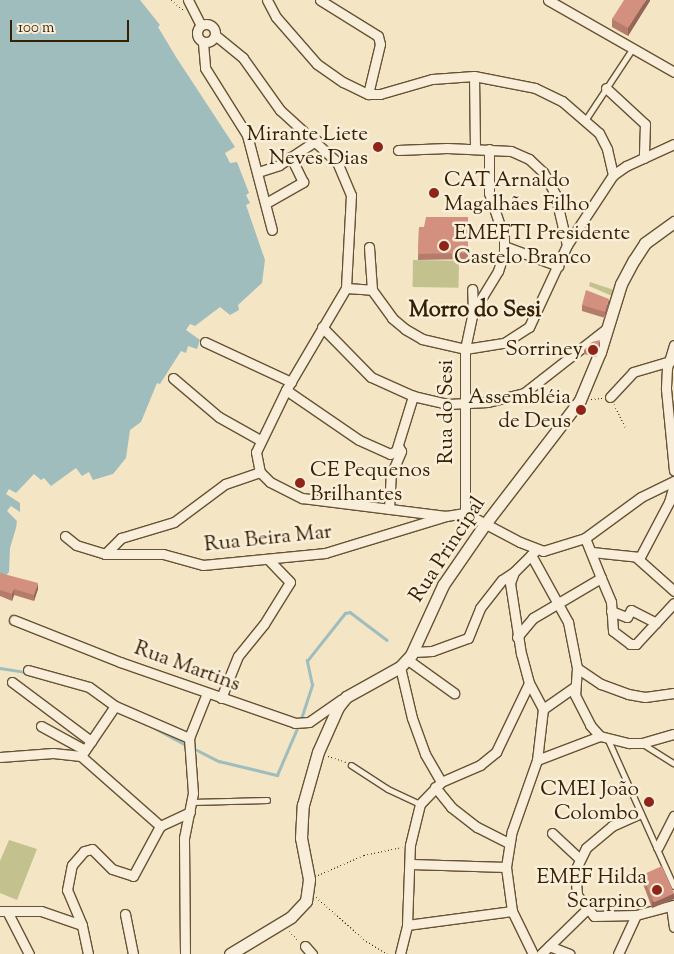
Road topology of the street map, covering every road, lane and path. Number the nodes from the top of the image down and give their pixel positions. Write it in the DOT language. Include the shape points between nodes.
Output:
graph roads {
  1 [pos="188,0"];
  2 [pos="267,0"];
  3 [pos="320,0"];
  4 [pos="548,0"];
  5 [pos="201,25"];
  6 [pos="215,35"];
  7 [pos="203,43"];
  8 [pos="633,48"];
  9 [pos="674,72"];
  10 [pos="474,76"];
  11 [pos="606,88"];
  12 [pos="368,94"];
  13 [pos="586,119"];
  14 [pos="316,140"];
  15 [pos="674,144"];
  16 [pos="475,148"];
  17 [pos="489,149"];
  18 [pos="398,150"];
  19 [pos="291,157"];
  20 [pos="644,158"];
  21 [pos="258,172"];
  22 [pos="613,175"];
  23 [pos="266,203"];
  24 [pos="674,222"];
  25 [pos="272,230"];
  26 [pos="567,245"];
  27 [pos="504,246"];
  28 [pos="369,247"];
  29 [pos="558,266"];
  30 [pos="346,288"];
  31 [pos="472,289"];
  32 [pos="372,290"];
  33 [pos="473,312"];
  34 [pos="322,327"];
  35 [pos="606,329"];
  36 [pos="205,342"];
  37 [pos="674,345"];
  38 [pos="465,349"];
  39 [pos="672,360"];
  40 [pos="173,378"];
  41 [pos="288,386"];
  42 [pos="413,396"];
  43 [pos="610,397"];
  44 [pos="580,400"];
  45 [pos="463,404"];
  46 [pos="626,429"];
  47 [pos="260,440"];
  48 [pos="398,446"];
  49 [pos="260,472"];
  50 [pos="674,472"];
  51 [pos="674,482"];
  52 [pos="672,501"];
  53 [pos="389,509"];
  54 [pos="465,512"];
  55 [pos="446,516"];
  56 [pos="485,524"];
  57 [pos="65,536"];
  58 [pos="585,538"];
  59 [pos="592,552"];
  60 [pos="534,553"];
  61 [pos="105,554"];
  62 [pos="637,558"];
  63 [pos="269,560"];
  64 [pos="514,572"];
  65 [pos="601,578"];
  66 [pos="674,591"];
  67 [pos="558,602"];
  68 [pos="674,603"];
  69 [pos="611,606"];
  70 [pos="14,620"];
  71 [pos="656,623"];
  72 [pos="518,637"];
  73 [pos="407,660"];
  74 [pos="577,668"];
  75 [pos="28,670"];
  76 [pos="12,682"];
  77 [pos="529,683"];
  78 [pos="575,687"];
  79 [pos="207,693"];
  80 [pos="454,693"];
  81 [pos="674,693"];
  82 [pos="346,697"];
  83 [pos="221,698"];
  84 [pos="116,706"];
  85 [pos="543,709"];
  86 [pos="41,726"];
  87 [pos="674,734"];
  88 [pos="189,738"];
  89 [pos="604,738"];
  90 [pos="92,741"];
  91 [pos="642,743"];
  92 [pos="318,752"];
  93 [pos="83,753"];
  94 [pos="0,758"];
  95 [pos="537,760"];
  96 [pos="674,763"];
  97 [pos="351,765"];
  98 [pos="438,784"];
  99 [pos="266,800"];
  100 [pos="420,804"];
  101 [pos="191,807"];
  102 [pos="640,814"];
  103 [pos="674,816"];
  104 [pos="160,826"];
  105 [pos="552,833"];
  106 [pos="509,843"];
  107 [pos="410,845"];
  108 [pos="658,847"];
  109 [pos="579,858"];
  110 [pos="411,864"];
  111 [pos="506,867"];
  112 [pos="309,879"];
  113 [pos="674,886"];
  114 [pos="309,892"];
  115 [pos="672,905"];
  116 [pos="586,910"];
  117 [pos="3,911"];
  118 [pos="512,911"];
  119 [pos="125,914"];
  120 [pos="636,915"];
  121 [pos="281,924"];
  122 [pos="82,925"];
  123 [pos="407,925"];
  124 [pos="674,927"];
  125 [pos="304,946"];
  126 [pos="549,946"];
  127 [pos="29,954"];
  128 [pos="88,954"];
  129 [pos="133,954"];
  130 [pos="185,954"];
  131 [pos="230,954"];
  132 [pos="312,954"];
  133 [pos="388,954"];
  134 [pos="400,954"];
  135 [pos="533,954"];
  136 [pos="541,954"];
  137 [pos="570,954"];
  138 [pos="618,954"];
  1 -- 5 [label="street"];
  2 -- 12 [label="street" via="276,17 317,64"];
  3 -- 12 [label="street" via="378,36 380,44"];
  4 -- 8 [label="street"];
  5 -- 6 [label="street" via="210,25"];
  5 -- 7 [label="street" via="197,36"];
  6 -- 7 [label="street" via="210,42"];
  6 -- 14 [label="street" via="243,58 280,110"];
  7 -- 21 [label="street" via="206,68 245,130"];
  8 -- 9 [label="street"];
  8 -- 11 [label="lane"];
  10 -- 12 [label="street" via="432,79 380,94"];
  10 -- 13 [label="street" via="535,88 562,101"];
  10 -- 16 [label="street"];
  11 -- 13 [label="lane"];
  11 -- 20 [label="street" via="645,124"];
  13 -- 22 [label="street" via="607,149"];
  14 -- 19 [label="street"];
  14 -- 30 [label="street" via="337,162 351,195"];
  15 -- 20 [label="street"];
  16 -- 17 [label="street"];
  16 -- 18 [label="street"];
  17 -- 26 [label="street" via="511,151 529,159 543,172 555,194"];
  17 -- 27 [label="street, Rua do Sesi" via="489,193"];
  19 -- 21 [label="street"];
  19 -- 23 [label="street" via="303,182"];
  20 -- 22 [label="street"];
  21 -- 23 [label="street"];
  22 -- 26 [label="street"];
  23 -- 25 [label="street"];
  24 -- 35 [label="street, Rua Principal" via="646,243 634,260 621,284"];
  26 -- 29 [label="street"];
  27 -- 29 [label="street"];
  27 -- 33 [label="street, Rua do Sesi" via="498,271"];
  28 -- 32 [label="street"];
  29 -- 38 [label="street" via="532,322 519,336 504,343"];
  30 -- 32 [label="street"];
  30 -- 34 [label="street"];
  31 -- 33 [label="street, Rua do Sesi"];
  32 -- 38 [label="street" via="392,318 405,329 422,339"];
  33 -- 38 [label="street, Rua do Sesi"];
  34 -- 41 [label="street"];
  34 -- 42 [label="street" via="371,378"];
  35 -- 44 [label="street, Rua Principal"];
  35 -- 45 [label="street" via="524,393"];
  36 -- 41 [label="street"];
  37 -- 39 [label="street"];
  38 -- 45 [label="street, Rua do Sesi"];
  39 -- 43 [label="street" via="633,372"];
  39 -- 50 [label="street" via="666,389"];
  40 -- 47 [label="street" via="219,417"];
  41 -- 47 [label="street"];
  41 -- 48 [label="street" via="359,440 390,454"];
  42 -- 45 [label="street"];
  42 -- 48 [label="street"];
  43 -- 44 [label="path"];
  43 -- 46 [label="path"];
  44 -- 56 [label="street, Rua Principal"];
  45 -- 54 [label="street, Rua do Sesi"];
  47 -- 49 [label="street" via="256,452"];
  48 -- 53 [label="street" via="401,452 391,475"];
  49 -- 53 [label="street" via="292,495"];
  49 -- 61 [label="street" via="225,484 174,522 121,538"];
  51 -- 52 [label="street"];
  51 -- 58 [label="street" via="641,497"];
  52 -- 62 [label="street" via="645,551"];
  53 -- 55 [label="street"];
  54 -- 55 [label="street"];
  54 -- 56 [label="street"];
  55 -- 63 [label="street, Rua Beira Mar" via="326,553"];
  56 -- 60 [label="street"];
  56 -- 73 [label="street, Rua Principal" via="433,602"];
  57 -- 61 [label="street, Rua Beira Mar" via="76,544"];
  58 -- 59 [label="street"];
  58 -- 60 [label="street"];
  59 -- 62 [label="street"];
  59 -- 65 [label="street"];
  60 -- 64 [label="street"];
  60 -- 67 [label="street"];
  61 -- 63 [label="street, Rua Beira Mar" via="163,554 202,565"];
  62 -- 66 [label="street"];
  63 -- 83 [label="street" via="290,582 264,624 238,656"];
  64 -- 72 [label="street" via="510,597"];
  64 -- 73 [label="street" via="502,580 480,608 468,638"];
  65 -- 67 [label="street"];
  65 -- 69 [label="street"];
  67 -- 72 [label="street" via="534,618"];
  67 -- 74 [label="street" via="568,622"];
  68 -- 71 [label="street"];
  69 -- 71 [label="street" via="627,617 631,610"];
  69 -- 71 [label="street" via="613,631 630,644 636,644"];
  70 -- 79 [label="street, Rua Martins"];
  72 -- 77 [label="street"];
  73 -- 80 [label="street"];
  73 -- 82 [label="street"];
  73 -- 98 [label="street" via="409,709"];
  74 -- 78 [label="street"];
  74 -- 81 [label="street" via="601,684 628,694 644,697"];
  75 -- 84 [label="street" via="89,687"];
  76 -- 90 [label="street"];
  77 -- 85 [label="street"];
  77 -- 98 [label="street" via="496,752 480,765"];
  78 -- 85 [label="street"];
  78 -- 89 [label="street" via="582,712"];
  79 -- 83 [label="street, Rua Martins"];
  79 -- 88 [label="street"];
  82 -- 83 [label="street, Rua Martins" via="301,724"];
  82 -- 92 [label="street" via="335,713"];
  84 -- 88 [label="street"];
  84 -- 90 [label="street"];
  85 -- 95 [label="street"];
  86 -- 93 [label="street"];
  87 -- 91 [label="street"];
  88 -- 101 [label="street" via="194,772"];
  89 -- 91 [label="street"];
  89 -- 95 [label="street"];
  89 -- 102 [label="lane"];
  90 -- 93 [label="street"];
  91 -- 96 [label="lane"];
  92 -- 97 [label="path"];
  92 -- 112 [label="street" via="300,823"];
  93 -- 94 [label="street"];
  93 -- 104 [label="street"];
  95 -- 106 [label="street"];
  97 -- 100 [label="lane" via="388,789"];
  98 -- 100 [label="street"];
  98 -- 106 [label="street" via="451,807 477,827"];
  99 -- 101 [label="lane"];
  100 -- 107 [label="street"];
  101 -- 104 [label="street"];
  101 -- 130 [label="street" via="184,838"];
  102 -- 108 [label="lane"];
  102 -- 109 [label="street" via="612,826"];
  103 -- 108 [label="street"];
  104 -- 122 [label="street" via="133,876 112,868 92,849 84,851 68,875 67,890"];
  105 -- 109 [label="street"];
  106 -- 111 [label="street"];
  107 -- 110 [label="street"];
  107 -- 112 [label="path" via="364,855"];
  108 -- 113 [label="lane"];
  109 -- 116 [label="street" via="574,887"];
  110 -- 111 [label="street"];
  110 -- 123 [label="street"];
  111 -- 118 [label="street"];
  112 -- 114 [label="street"];
  114 -- 121 [label="street" via="300,909"];
  114 -- 133 [label="path" via="366,942"];
  115 -- 120 [label="street"];
  115 -- 124 [label="street"];
  116 -- 120 [label="street" via="594,916"];
  116 -- 126 [label="street"];
  117 -- 122 [label="street" via="41,911"];
  117 -- 127 [label="street"];
  118 -- 123 [label="street"];
  118 -- 135 [label="street"];
  119 -- 129 [label="street"];
  120 -- 138 [label="street"];
  121 -- 125 [label="path"];
  121 -- 131 [label="street"];
  122 -- 128 [label="street"];
  123 -- 134 [label="street"];
  125 -- 132 [label="street"];
  126 -- 136 [label="street"];
  126 -- 137 [label="street"];
}
